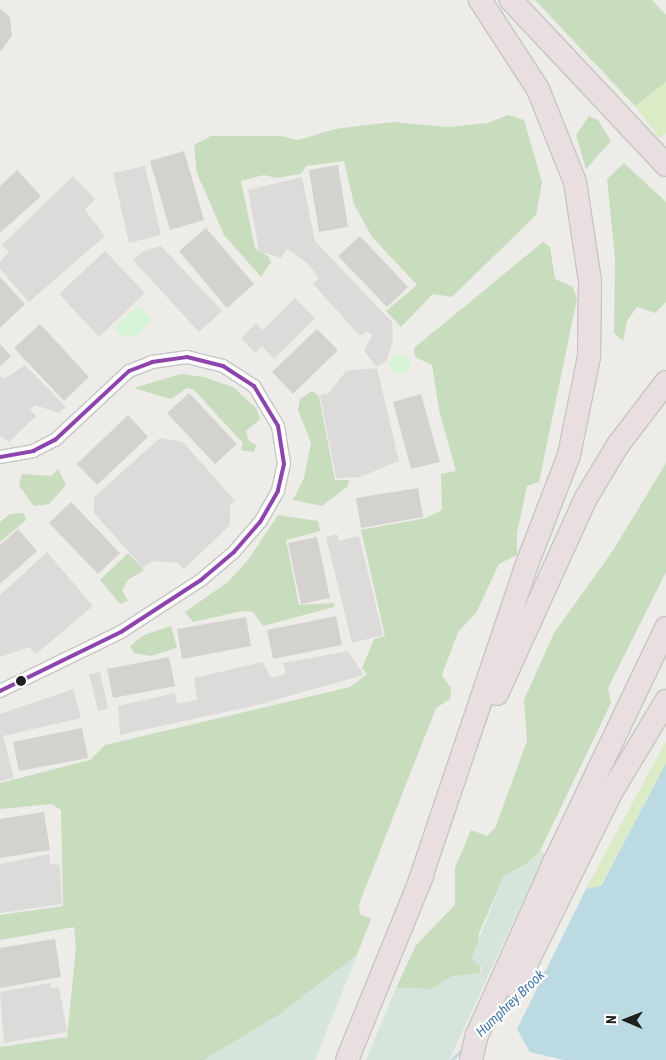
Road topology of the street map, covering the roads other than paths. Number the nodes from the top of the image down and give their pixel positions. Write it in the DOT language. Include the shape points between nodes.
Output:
graph roads {
  1 [pos="480,0"];
  2 [pos="510,0"];
  3 [pos="666,165"];
  4 [pos="666,382"];
  5 [pos="0,457"];
  6 [pos="666,628"];
  7 [pos="0,691"];
  8 [pos="666,701"];
  9 [pos="563,866"];
  10 [pos="418,886"];
  11 [pos="346,1060"];
  12 [pos="471,1060"];
  13 [pos="476,1060"];
  1 -- 10 [label="highway" via="538,89 575,182 590,281 589,348 568,454 527,564"];
  2 -- 3 [label="highway"];
  4 -- 10 [label="highway" via="608,460 558,554"];
  5 -- 7 [label="street" via="33,451 55,440 129,372 152,362 187,357 223,366 254,386 278,426 284,464 278,491 260,522 234,552 201,580 138,623"];
  6 -- 9 [label="highway"];
  8 -- 9 [label="highway"];
  9 -- 12 [label="highway" via="477,1035"];
  9 -- 13 [label="highway"];
  10 -- 11 [label="highway"];
}
